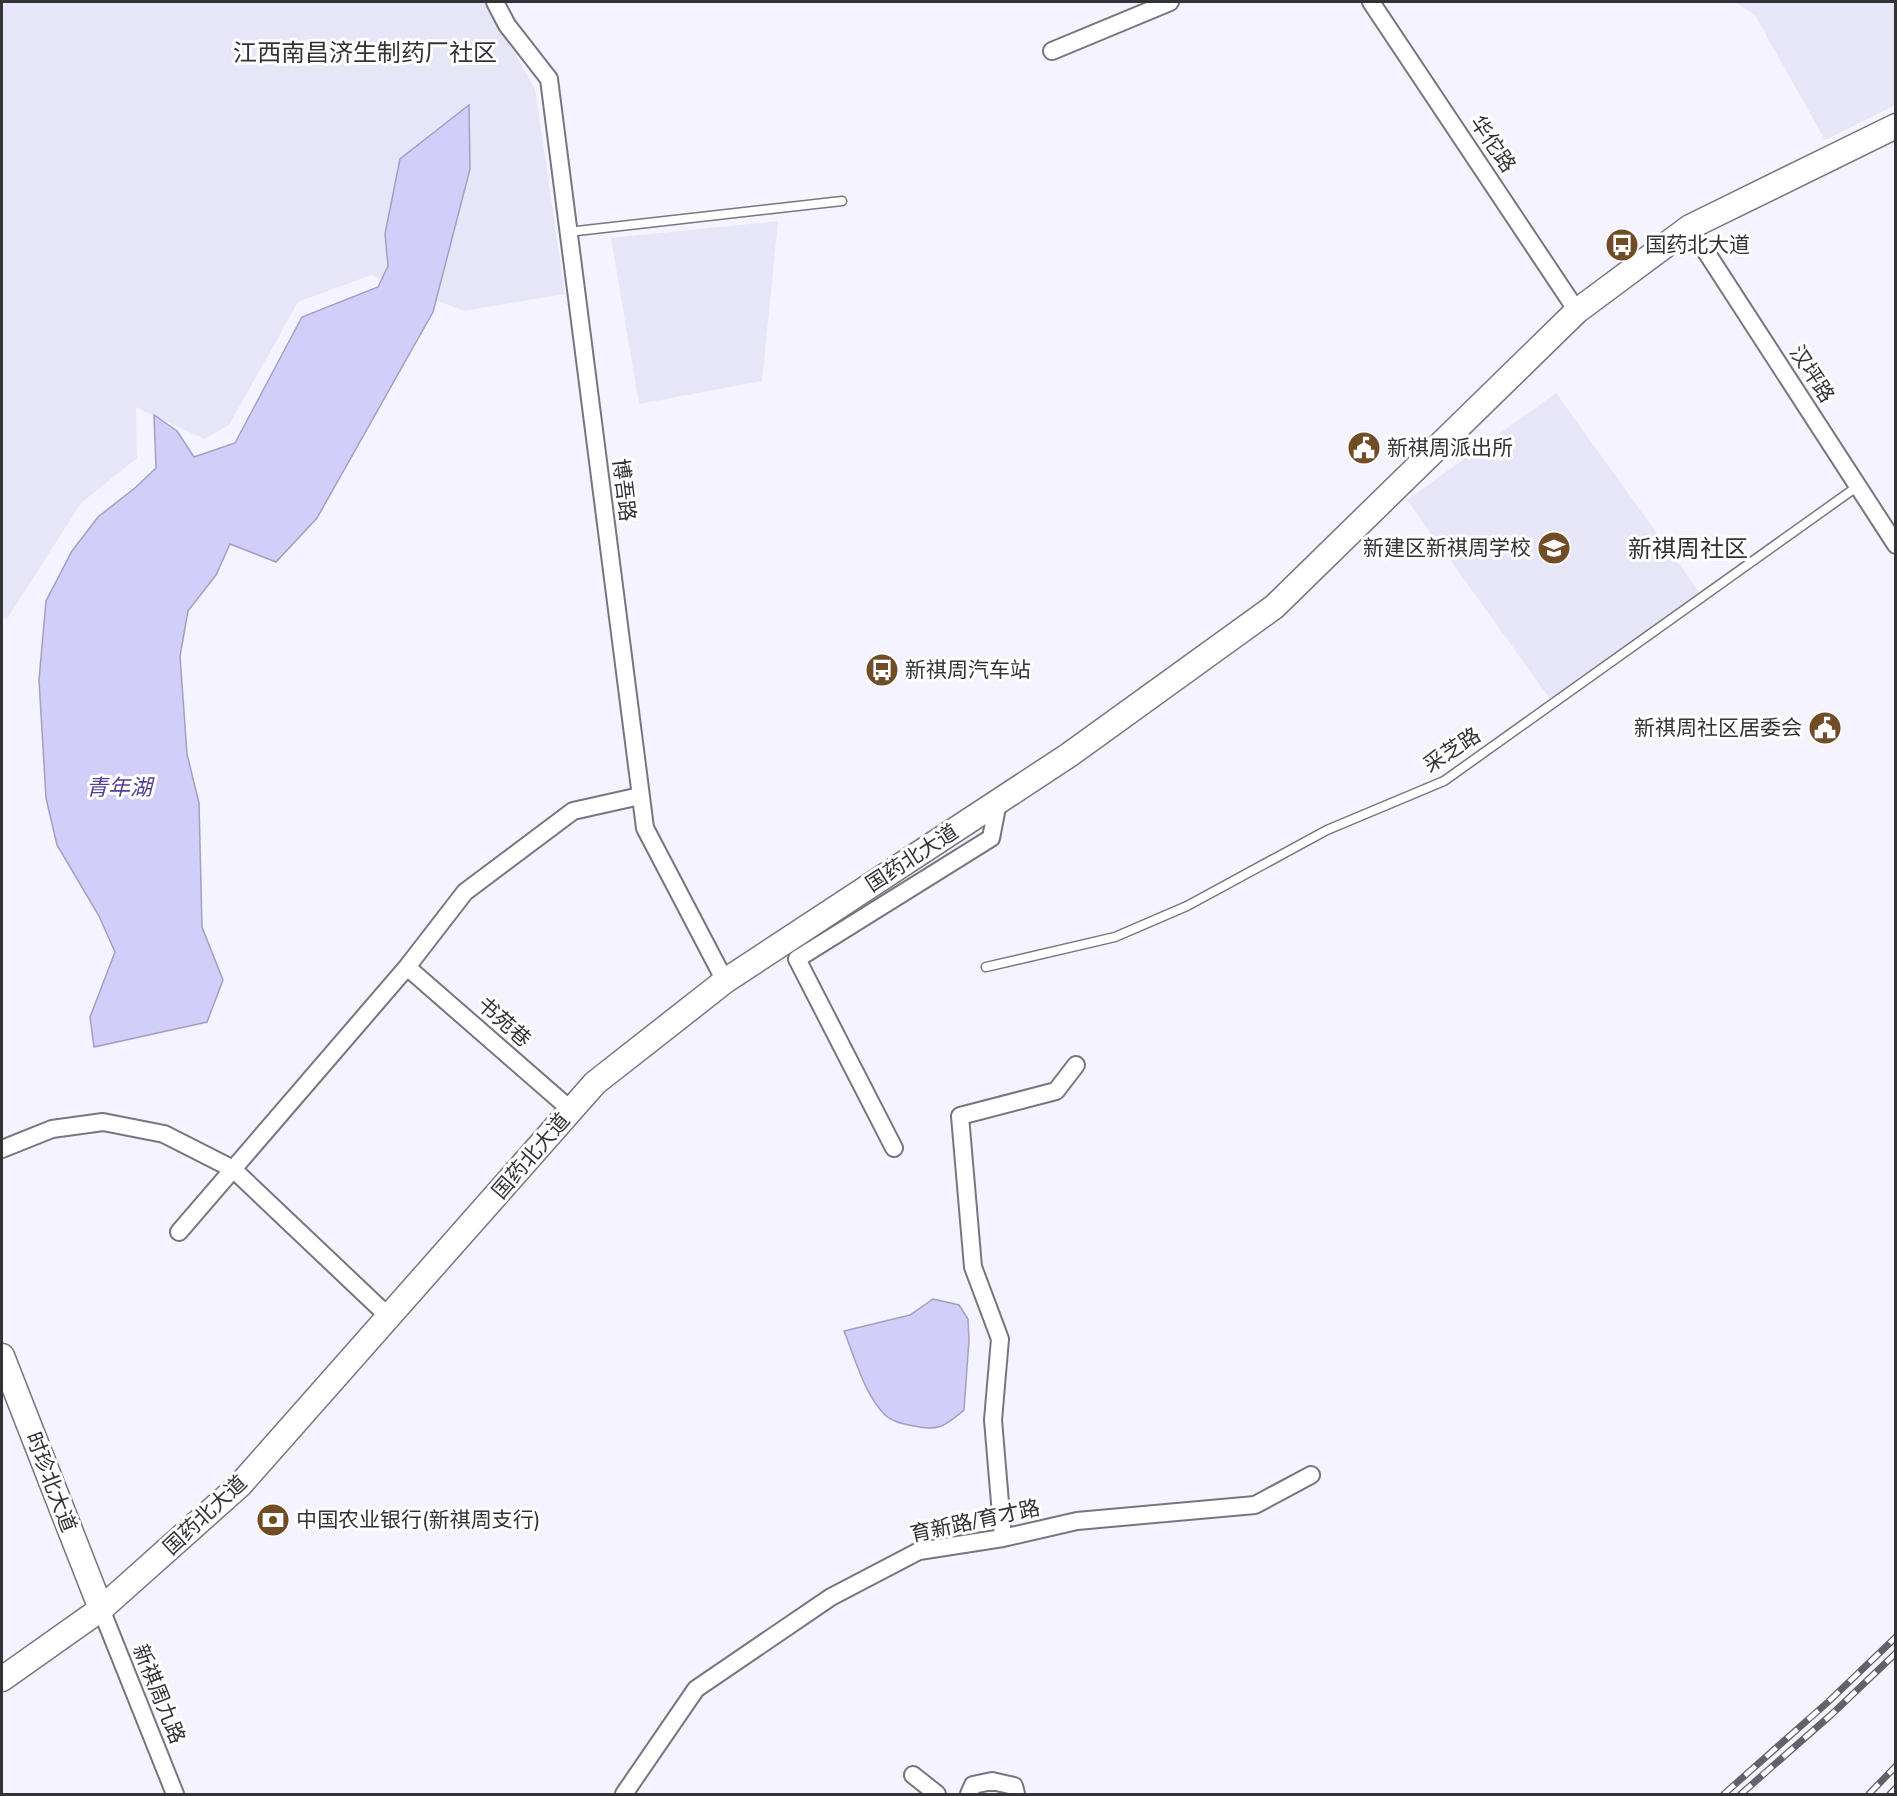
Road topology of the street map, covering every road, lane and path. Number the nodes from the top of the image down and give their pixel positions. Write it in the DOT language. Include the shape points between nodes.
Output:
graph roads {
  1 [pos="495,2"];
  2 [pos="1170,2"];
  3 [pos="1371,2"];
  4 [pos="1052,51"];
  5 [pos="1896,126"];
  6 [pos="842,201"];
  7 [pos="1690,228"];
  8 [pos="568,232"];
  9 [pos="1577,311"];
  10 [pos="1857,486"];
  11 [pos="1896,545"];
  12 [pos="640,796"];
  13 [pos="998,802"];
  14 [pos="407,967"];
  15 [pos="986,967"];
  16 [pos="725,981"];
  17 [pos="1076,1065"];
  18 [pos="572,1110"];
  19 [pos="894,1148"];
  20 [pos="2,1149"];
  21 [pos="233,1169"];
  22 [pos="179,1232"];
  23 [pos="389,1317"];
  24 [pos="2,1356"];
  25 [pos="1311,1475"];
  26 [pos="1003,1538"];
  27 [pos="101,1609"];
  28 [pos="2,1679"];
  29 [pos="913,1775"];
  30 [pos="174,1794"];
  31 [pos="624,1794"];
  32 [pos="937,1794"];
  33 [pos="969,1794"];
  34 [pos="1017,1794"];
  1 -- 8 [label="street, 博吾路" via="507,26 549,79"];
  2 -- 4 [label="street"];
  3 -- 9 [label="street, 华佗路"];
  5 -- 7 [label="main road, 国药北大道"];
  6 -- 8 [label="lane"];
  7 -- 9 [label="main road, 国药北大道"];
  7 -- 10 [label="street, 汉坪路"];
  8 -- 12 [label="street, 博吾路"];
  9 -- 13 [label="main road, 国药北大道" via="1274,607"];
  10 -- 11 [label="street, 汉坪路"];
  10 -- 15 [label="lane, 采芝路" via="1444,781 1327,830 1187,906 1115,936"];
  12 -- 14 [label="street" via="573,811 465,892"];
  12 -- 16 [label="street, 博吾路" via="645,828"];
  13 -- 16 [label="main road, 国药北大道"];
  13 -- 19 [label="street" via="991,838 797,959"];
  14 -- 18 [label="street, 书苑巷"];
  14 -- 21 [label="street"];
  16 -- 18 [label="main road, 国药北大道" via="595,1083"];
  17 -- 26 [label="street" via="1056,1091 960,1116 973,1267 1000,1339 993,1420"];
  18 -- 23 [label="main road, 国药北大道"];
  20 -- 21 [label="street" via="52,1129 103,1122 164,1134"];
  21 -- 22 [label="street"];
  21 -- 23 [label="street"];
  23 -- 27 [label="main road, 国药北大道" via="240,1485"];
  24 -- 27 [label="main road, 时珍北大道"];
  25 -- 26 [label="street, 育新路/育才路" via="1255,1504 1077,1521"];
  26 -- 31 [label="street, 育新路/育才路" via="919,1551 831,1597 696,1689"];
  27 -- 28 [label="main road, 国药北大道"];
  27 -- 30 [label="street, 新祺周九路"];
  29 -- 32 [label="street"];
  33 -- 34 [label="street" via="973,1785 992,1781 1014,1786"];
}
